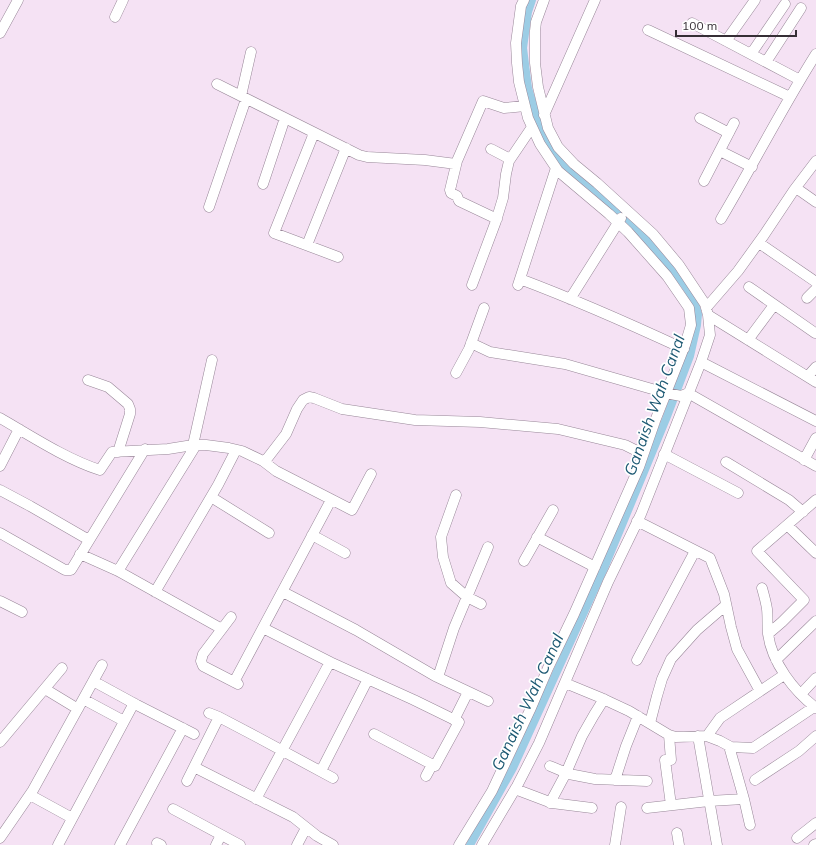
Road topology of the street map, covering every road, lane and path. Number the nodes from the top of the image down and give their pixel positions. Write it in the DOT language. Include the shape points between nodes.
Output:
graph roads {
  1 [pos="18,0"];
  2 [pos="123,0"];
  3 [pos="524,0"];
  4 [pos="544,0"];
  5 [pos="595,0"];
  6 [pos="755,0"];
  7 [pos="783,2"];
  8 [pos="115,17"];
  9 [pos="692,23"];
  10 [pos="526,29"];
  11 [pos="648,30"];
  12 [pos="0,33"];
  13 [pos="726,41"];
  14 [pos="251,52"];
  15 [pos="751,54"];
  16 [pos="816,54"];
  17 [pos="766,62"];
  18 [pos="800,80"];
  19 [pos="217,84"];
  20 [pos="243,97"];
  21 [pos="790,97"];
  22 [pos="525,106"];
  23 [pos="544,115"];
  24 [pos="285,118"];
  25 [pos="700,118"];
  26 [pos="734,123"];
  27 [pos="532,127"];
  28 [pos="314,133"];
  29 [pos="729,133"];
  30 [pos="346,148"];
  31 [pos="491,149"];
  32 [pos="720,151"];
  33 [pos="510,159"];
  34 [pos="816,161"];
  35 [pos="456,164"];
  36 [pos="752,167"];
  37 [pos="556,168"];
  38 [pos="704,181"];
  39 [pos="263,184"];
  40 [pos="796,188"];
  41 [pos="816,202"];
  42 [pos="209,208"];
  43 [pos="623,216"];
  44 [pos="497,219"];
  45 [pos="721,220"];
  46 [pos="759,242"];
  47 [pos="307,246"];
  48 [pos="338,257"];
  49 [pos="816,282"];
  50 [pos="472,285"];
  51 [pos="749,287"];
  52 [pos="816,289"];
  53 [pos="807,298"];
  54 [pos="570,299"];
  55 [pos="774,305"];
  56 [pos="484,308"];
  57 [pos="707,312"];
  58 [pos="815,333"];
  59 [pos="748,340"];
  60 [pos="471,344"];
  61 [pos="684,349"];
  62 [pos="212,360"];
  63 [pos="701,362"];
  64 [pos="816,367"];
  65 [pos="456,373"];
  66 [pos="812,379"];
  67 [pos="88,380"];
  68 [pos="668,393"];
  69 [pos="684,395"];
  70 [pos="0,418"];
  71 [pos="816,422"];
  72 [pos="19,429"];
  73 [pos="816,438"];
  74 [pos="195,445"];
  75 [pos="145,449"];
  76 [pos="236,450"];
  77 [pos="644,450"];
  78 [pos="118,452"];
  79 [pos="664,454"];
  80 [pos="804,460"];
  81 [pos="263,461"];
  82 [pos="726,462"];
  83 [pos="0,466"];
  84 [pos="816,466"];
  85 [pos="372,474"];
  86 [pos="0,490"];
  87 [pos="738,493"];
  88 [pos="456,495"];
  89 [pos="211,497"];
  90 [pos="331,500"];
  91 [pos="816,500"];
  92 [pos="553,510"];
  93 [pos="803,512"];
  94 [pos="637,521"];
  95 [pos="787,525"];
  96 [pos="0,533"];
  97 [pos="269,533"];
  98 [pos="312,535"];
  99 [pos="537,538"];
  100 [pos="89,540"];
  101 [pos="488,547"];
  102 [pos="695,551"];
  103 [pos="345,553"];
  104 [pos="816,553"];
  105 [pos="80,554"];
  106 [pos="524,561"];
  107 [pos="595,567"];
  108 [pos="118,571"];
  109 [pos="762,588"];
  110 [pos="155,592"];
  111 [pos="282,592"];
  112 [pos="467,597"];
  113 [pos="0,601"];
  114 [pos="481,604"];
  115 [pos="726,605"];
  116 [pos="22,612"];
  117 [pos="231,617"];
  118 [pos="816,621"];
  119 [pos="263,628"];
  120 [pos="222,629"];
  121 [pos="768,634"];
  122 [pos="637,660"];
  123 [pos="776,660"];
  124 [pos="330,662"];
  125 [pos="102,665"];
  126 [pos="62,668"];
  127 [pos="784,675"];
  128 [pos="438,677"];
  129 [pos="816,678"];
  130 [pos="368,679"];
  131 [pos="93,682"];
  132 [pos="564,683"];
  133 [pos="45,689"];
  134 [pos="760,691"];
  135 [pos="468,692"];
  136 [pos="801,694"];
  137 [pos="83,699"];
  138 [pos="604,699"];
  139 [pos="488,701"];
  140 [pos="134,703"];
  141 [pos="815,708"];
  142 [pos="78,709"];
  143 [pos="209,712"];
  144 [pos="638,716"];
  145 [pos="219,717"];
  146 [pos="454,720"];
  147 [pos="124,721"];
  148 [pos="650,723"];
  149 [pos="183,728"];
  150 [pos="194,734"];
  151 [pos="374,734"];
  152 [pos="669,736"];
  153 [pos="702,736"];
  154 [pos="816,736"];
  155 [pos="0,742"];
  156 [pos="729,746"];
  157 [pos="282,750"];
  158 [pos="432,765"];
  159 [pos="550,766"];
  160 [pos="194,767"];
  161 [pos="321,772"];
  162 [pos="566,773"];
  163 [pos="426,776"];
  164 [pos="333,778"];
  165 [pos="615,780"];
  166 [pos="755,780"];
  167 [pos="187,781"];
  168 [pos="647,781"];
  169 [pos="515,789"];
  170 [pos="30,795"];
  171 [pos="256,799"];
  172 [pos="744,800"];
  173 [pos="710,801"];
  174 [pos="550,803"];
  175 [pos="671,805"];
  176 [pos="621,807"];
  177 [pos="592,808"];
  178 [pos="647,808"];
  179 [pos="173,809"];
  180 [pos="72,818"];
  181 [pos="750,825"];
  182 [pos="306,828"];
  183 [pos="814,828"];
  184 [pos="677,834"];
  185 [pos="221,835"];
  186 [pos="0,838"];
  187 [pos="797,838"];
  188 [pos="58,845"];
  189 [pos="120,845"];
  190 [pos="216,845"];
  191 [pos="240,845"];
  192 [pos="297,845"];
  193 [pos="333,845"];
  194 [pos="459,845"];
  195 [pos="482,845"];
  196 [pos="615,845"];
  197 [pos="679,845"];
  198 [pos="717,845"];
  1 -- 12 [label="street"];
  2 -- 8 [label="street"];
  3 -- 10 [label="street" via="521,6"];
  4 -- 10 [label="street" via="536,22"];
  5 -- 23 [label="street"];
  6 -- 13 [label="street"];
  7 -- 15 [label="street"];
  7 -- 17 [label="street" via="800,11"];
  9 -- 13 [label="street"];
  10 -- 22 [label="street" via="516,43 516,63"];
  10 -- 23 [label="street"];
  11 -- 21 [label="street"];
  13 -- 15 [label="street"];
  14 -- 20 [label="street"];
  15 -- 17 [label="street"];
  16 -- 18 [label="street"];
  17 -- 18 [label="street"];
  18 -- 21 [label="street"];
  19 -- 20 [label="street"];
  20 -- 24 [label="street"];
  20 -- 42 [label="street"];
  21 -- 36 [label="street"];
  22 -- 27 [label="street"];
  22 -- 35 [label="street" via="504,108 482,101"];
  23 -- 43 [label="street" via="558,147 597,183"];
  24 -- 28 [label="street"];
  24 -- 39 [label="street"];
  25 -- 29 [label="street"];
  26 -- 29 [label="street"];
  27 -- 33 [label="street"];
  27 -- 37 [label="street"];
  28 -- 30 [label="street"];
  28 -- 47 [label="street" via="274,233"];
  29 -- 32 [label="street"];
  30 -- 35 [label="street" via="367,158"];
  30 -- 47 [label="street"];
  31 -- 33 [label="street"];
  32 -- 36 [label="street"];
  32 -- 38 [label="street"];
  33 -- 44 [label="street"];
  34 -- 40 [label="street"];
  35 -- 44 [label="street" via="450,190 452,193 459,201"];
  36 -- 45 [label="street"];
  37 -- 43 [label="street" via="609,214"];
  37 -- 54 [label="street" via="519,282"];
  40 -- 41 [label="street"];
  40 -- 46 [label="street"];
  43 -- 54 [label="street"];
  43 -- 57 [label="street" via="653,234 679,265 705,304"];
  43 -- 61 [label="street" via="689,308 691,325"];
  44 -- 50 [label="street"];
  46 -- 49 [label="street"];
  46 -- 57 [label="street"];
  47 -- 48 [label="street"];
  51 -- 55 [label="street"];
  52 -- 53 [label="street"];
  54 -- 61 [label="street"];
  55 -- 58 [label="street"];
  55 -- 59 [label="street"];
  56 -- 60 [label="street"];
  57 -- 59 [label="street"];
  57 -- 63 [label="street" via="710,335"];
  59 -- 66 [label="street"];
  60 -- 65 [label="street"];
  60 -- 68 [label="street" via="490,352 565,364"];
  61 -- 68 [label="street"];
  62 -- 74 [label="street"];
  63 -- 69 [label="street"];
  63 -- 71 [label="street"];
  64 -- 66 [label="street"];
  67 -- 78 [label="street" via="108,387 128,404 130,414"];
  68 -- 69 [label="street"];
  68 -- 77 [label="street"];
  69 -- 79 [label="street"];
  69 -- 80 [label="street"];
  70 -- 72 [label="street"];
  72 -- 78 [label="street" via="100,470 112,452"];
  72 -- 83 [label="street"];
  73 -- 80 [label="street"];
  74 -- 75 [label="street"];
  74 -- 76 [label="street"];
  74 -- 108 [label="street" via="186,464"];
  75 -- 78 [label="street"];
  75 -- 100 [label="street"];
  76 -- 81 [label="street"];
  76 -- 89 [label="street"];
  77 -- 81 [label="street" via="637,451 625,445 558,429 480,422 416,420 342,409 309,397 303,400 286,434"];
  77 -- 107 [label="street"];
  79 -- 87 [label="street"];
  79 -- 94 [label="street"];
  80 -- 84 [label="street"];
  81 -- 90 [label="street"];
  82 -- 93 [label="street" via="789,500"];
  85 -- 90 [label="street" via="352,510"];
  86 -- 100 [label="street"];
  88 -- 112 [label="street" via="442,537 443,557 451,583"];
  89 -- 97 [label="street"];
  89 -- 110 [label="street"];
  90 -- 98 [label="street"];
  91 -- 93 [label="street"];
  92 -- 99 [label="street"];
  93 -- 95 [label="street"];
  94 -- 102 [label="street"];
  94 -- 132 [label="street"];
  95 -- 104 [label="street"];
  95 -- 121 [label="street" via="757,551 804,600"];
  96 -- 105 [label="street" via="65,570 71,570"];
  98 -- 103 [label="street"];
  98 -- 111 [label="street"];
  99 -- 106 [label="street"];
  99 -- 107 [label="street"];
  100 -- 105 [label="street"];
  101 -- 112 [label="street"];
  102 -- 115 [label="street" via="710,558"];
  102 -- 122 [label="street"];
  105 -- 108 [label="street"];
  107 -- 194 [label="street" via="495,784"];
  108 -- 110 [label="street"];
  109 -- 121 [label="street" via="767,609"];
  110 -- 120 [label="street"];
  111 -- 119 [label="street"];
  111 -- 128 [label="street" via="356,630"];
  112 -- 114 [label="street"];
  112 -- 128 [label="street"];
  113 -- 116 [label="street"];
  115 -- 134 [label="street" via="737,649"];
  115 -- 148 [label="street" via="697,630 671,659 656,696"];
  117 -- 120 [label="street"];
  118 -- 123 [label="street"];
  119 -- 120 [label="street" via="236,683 204,666 201,661 203,654"];
  119 -- 124 [label="street"];
  121 -- 123 [label="street"];
  123 -- 127 [label="street"];
  124 -- 130 [label="street"];
  124 -- 157 [label="street"];
  125 -- 131 [label="street"];
  126 -- 133 [label="street"];
  127 -- 134 [label="street"];
  127 -- 136 [label="street"];
  128 -- 135 [label="street"];
  129 -- 136 [label="street"];
  130 -- 146 [label="street"];
  130 -- 161 [label="street"];
  131 -- 137 [label="street"];
  131 -- 140 [label="street"];
  132 -- 138 [label="street"];
  132 -- 169 [label="street" via="539,743"];
  133 -- 142 [label="street"];
  133 -- 155 [label="street"];
  134 -- 153 [label="street" via="720,718"];
  135 -- 139 [label="street"];
  135 -- 146 [label="street"];
  136 -- 141 [label="street"];
  137 -- 142 [label="street"];
  137 -- 147 [label="street"];
  138 -- 144 [label="street"];
  138 -- 162 [label="street" via="582,736"];
  140 -- 147 [label="street"];
  140 -- 149 [label="street"];
  141 -- 156 [label="street" via="753,748"];
  142 -- 170 [label="street"];
  143 -- 145 [label="street"];
  144 -- 148 [label="street"];
  144 -- 165 [label="street"];
  145 -- 157 [label="street"];
  145 -- 160 [label="street"];
  146 -- 158 [label="street" via="459,722 435,766"];
  147 -- 180 [label="street"];
  148 -- 152 [label="street"];
  149 -- 150 [label="street"];
  149 -- 189 [label="street"];
  151 -- 158 [label="street"];
  152 -- 153 [label="street"];
  152 -- 175 [label="street" via="671,760 665,760"];
  153 -- 156 [label="street"];
  153 -- 173 [label="street"];
  154 -- 166 [label="street" via="799,751"];
  156 -- 172 [label="street"];
  157 -- 161 [label="street"];
  157 -- 171 [label="street"];
  158 -- 163 [label="street"];
  159 -- 162 [label="street"];
  160 -- 167 [label="street"];
  160 -- 171 [label="street"];
  161 -- 164 [label="street"];
  162 -- 165 [label="street"];
  162 -- 174 [label="street"];
  165 -- 168 [label="street"];
  169 -- 174 [label="street"];
  169 -- 195 [label="street"];
  170 -- 180 [label="street"];
  170 -- 186 [label="street"];
  171 -- 182 [label="street" via="293,817"];
  172 -- 173 [label="street"];
  172 -- 181 [label="street"];
  173 -- 175 [label="street"];
  173 -- 198 [label="street"];
  174 -- 177 [label="street"];
  175 -- 178 [label="street"];
  176 -- 196 [label="street"];
  179 -- 185 [label="street"];
  180 -- 188 [label="street"];
  182 -- 192 [label="street"];
  182 -- 193 [label="street"];
  183 -- 187 [label="street"];
  184 -- 197 [label="street"];
  185 -- 190 [label="street"];
  185 -- 191 [label="street"];
}
